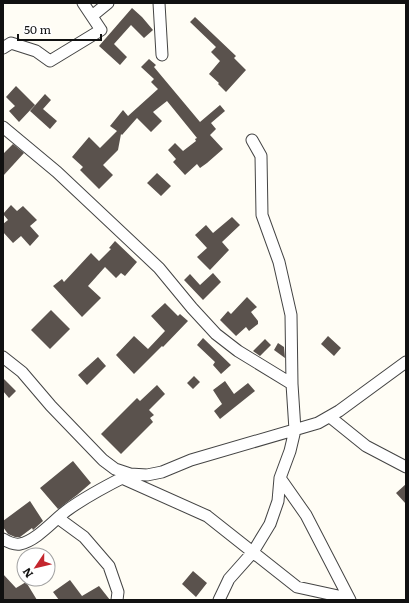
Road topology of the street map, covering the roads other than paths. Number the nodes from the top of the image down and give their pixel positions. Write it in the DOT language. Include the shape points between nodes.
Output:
graph roads {
  1 [pos="83,3"];
  2 [pos="108,3"];
  3 [pos="159,3"];
  4 [pos="92,16"];
  5 [pos="3,48"];
  6 [pos="162,55"];
  7 [pos="3,127"];
  8 [pos="252,140"];
  9 [pos="3,356"];
  10 [pos="406,362"];
  11 [pos="292,384"];
  12 [pos="330,417"];
  13 [pos="295,430"];
  14 [pos="406,467"];
  15 [pos="126,476"];
  16 [pos="280,478"];
  17 [pos="58,518"];
  18 [pos="3,539"];
  19 [pos="254,552"];
  20 [pos="118,600"];
  21 [pos="219,600"];
  22 [pos="349,600"];
  1 -- 4 [label="street"];
  2 -- 4 [label="street"];
  3 -- 6 [label="street"];
  4 -- 5 [label="street" via="101,30 50,61 36,51 11,43"];
  7 -- 11 [label="street" via="57,172 159,268 216,334 238,351"];
  8 -- 11 [label="street" via="261,156 262,215 279,262 291,315"];
  9 -- 15 [label="street" via="22,372 103,460"];
  10 -- 12 [label="street"];
  11 -- 13 [label="street"];
  12 -- 13 [label="street"];
  12 -- 14 [label="street" via="366,446"];
  13 -- 15 [label="street" via="191,460 162,472"];
  13 -- 16 [label="street"];
  15 -- 17 [label="street" via="98,490"];
  15 -- 19 [label="street" via="208,516"];
  16 -- 19 [label="street" via="278,501 270,524"];
  16 -- 22 [label="street" via="306,514"];
  17 -- 18 [label="street" via="30,540 19,544 9,543"];
  17 -- 20 [label="street" via="84,537 109,566 118,592"];
  19 -- 21 [label="street" via="229,579"];
  19 -- 22 [label="street" via="298,586"];
}
